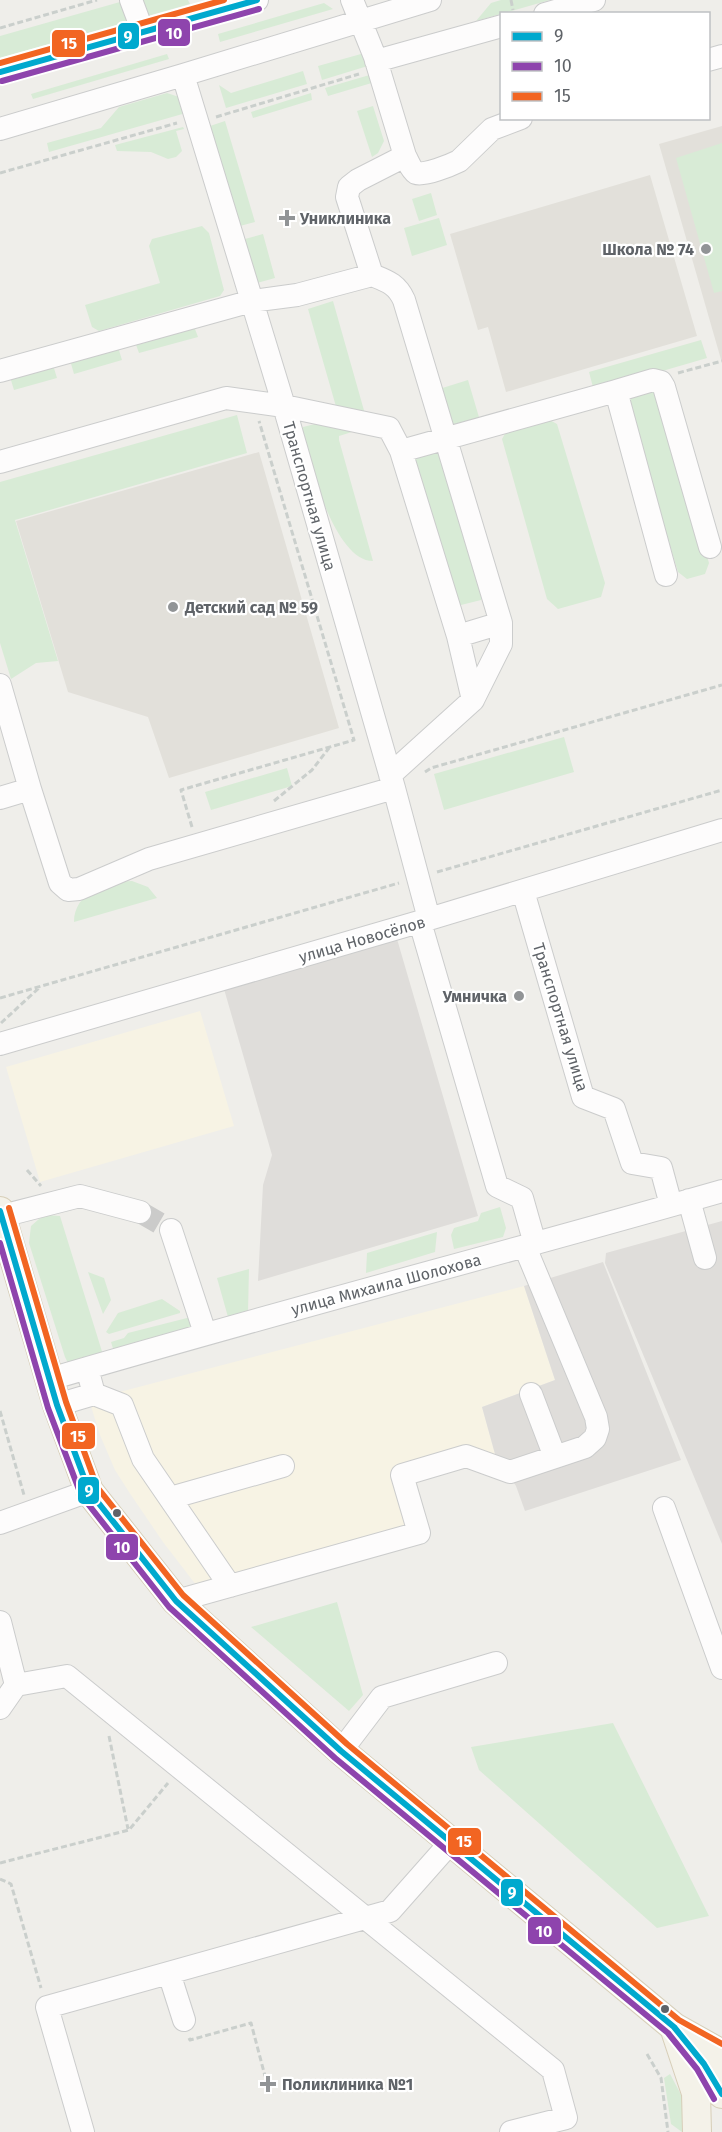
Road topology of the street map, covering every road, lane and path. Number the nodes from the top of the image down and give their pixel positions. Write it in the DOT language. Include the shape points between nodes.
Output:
graph roads {
  1 [pos="97,0"];
  2 [pos="131,0"];
  3 [pos="257,0"];
  4 [pos="352,0"];
  5 [pos="430,0"];
  6 [pos="594,0"];
  7 [pos="196,8"];
  8 [pos="552,12"];
  9 [pos="361,21"];
  10 [pos="500,26"];
  11 [pos="0,28"];
  12 [pos="143,32"];
  13 [pos="376,61"];
  14 [pos="0,72"];
  15 [pos="183,75"];
  16 [pos="515,120"];
  17 [pos="0,129"];
  18 [pos="405,156"];
  19 [pos="372,275"];
  20 [pos="252,301"];
  21 [pos="722,361"];
  22 [pos="0,370"];
  23 [pos="653,380"];
  24 [pos="616,391"];
  25 [pos="254,402"];
  26 [pos="284,406"];
  27 [pos="447,438"];
  28 [pos="401,451"];
  29 [pos="0,462"];
  30 [pos="710,547"];
  31 [pos="666,575"];
  32 [pos="501,623"];
  33 [pos="458,636"];
  34 [pos="0,685"];
  35 [pos="722,685"];
  36 [pos="473,700"];
  37 [pos="330,747"];
  38 [pos="431,768"];
  39 [pos="392,781"];
  40 [pos="30,789"];
  41 [pos="722,790"];
  42 [pos="0,798"];
  43 [pos="274,801"];
  44 [pos="722,830"];
  45 [pos="197,844"];
  46 [pos="418,878"];
  47 [pos="523,891"];
  48 [pos="424,921"];
  49 [pos="41,986"];
  50 [pos="0,998"];
  51 [pos="0,1024"];
  52 [pos="0,1044"];
  53 [pos="722,1191"];
  54 [pos="680,1203"];
  55 [pos="140,1212"];
  56 [pos="1,1214"];
  57 [pos="171,1230"];
  58 [pos="530,1245"];
  59 [pos="705,1258"];
  60 [pos="205,1333"];
  61 [pos="87,1368"];
  62 [pos="54,1392"];
  63 [pos="94,1394"];
  64 [pos="531,1394"];
  65 [pos="0,1410"];
  66 [pos="555,1457"];
  67 [pos="283,1466"];
  68 [pos="89,1491"];
  69 [pos="170,1498"];
  70 [pos="664,1508"];
  71 [pos="29,1513"];
  72 [pos="0,1523"];
  73 [pos="230,1586"];
  74 [pos="176,1600"];
  75 [pos="0,1622"];
  76 [pos="496,1663"];
  77 [pos="722,1668"];
  78 [pos="16,1685"];
  79 [pos="102,1705"];
  80 [pos="0,1708"];
  81 [pos="341,1751"];
  82 [pos="180,1768"];
  83 [pos="129,1830"];
  84 [pos="451,1842"];
  85 [pos="0,1863"];
  86 [pos="0,1879"];
  87 [pos="366,1918"];
  88 [pos="169,1973"];
  89 [pos="47,2007"];
  90 [pos="184,2020"];
  91 [pos="674,2027"];
  92 [pos="648,2054"];
  93 [pos="722,2054"];
  94 [pos="266,2076"];
  95 [pos="722,2094"];
  96 [pos="536,2129"];
  97 [pos="83,2132"];
  98 [pos="511,2132"];
  99 [pos="668,2132"];
  100 [pos="697,2132"];
  1 -- 11 [label="path"];
  2 -- 12 [label="street"];
  3 -- 7 [label="street"];
  4 -- 9 [label="street"];
  5 -- 9 [label="street"];
  6 -- 8 [label="street"];
  7 -- 12 [label="street"];
  9 -- 13 [label="street"];
  9 -- 15 [label="street"];
  10 -- 13 [label="street"];
  12 -- 14 [label="street"];
  13 -- 18 [label="street"];
  15 -- 17 [label="street"];
  15 -- 20 [label="street, Транспортная улица"];
  16 -- 18 [label="street" via="492,129 453,164 417,173"];
  18 -- 19 [label="street" via="349,187 347,197"];
  19 -- 20 [label="street" via="297,295"];
  19 -- 27 [label="street" via="399,289"];
  20 -- 22 [label="street"];
  20 -- 26 [label="street, Транспортная улица"];
  21 -- 23 [label="path"];
  23 -- 24 [label="street"];
  23 -- 30 [label="street" via="664,387"];
  24 -- 27 [label="street"];
  24 -- 31 [label="street"];
  25 -- 26 [label="street"];
  25 -- 29 [label="street" via="226,398"];
  25 -- 37 [label="path" via="354,740"];
  26 -- 28 [label="street" via="389,428"];
  26 -- 39 [label="street, Транспортная улица"];
  27 -- 28 [label="street"];
  27 -- 32 [label="street"];
  28 -- 33 [label="street"];
  32 -- 33 [label="street"];
  32 -- 36 [label="street" via="501,644"];
  33 -- 36 [label="street"];
  34 -- 40 [label="street"];
  35 -- 38 [label="path"];
  36 -- 39 [label="street"];
  37 -- 43 [label="path" via="312,770"];
  37 -- 45 [label="path" via="181,790"];
  39 -- 45 [label="street"];
  39 -- 46 [label="street, Транспортная улица"];
  40 -- 42 [label="street"];
  40 -- 45 [label="street" via="60,883 68,890"];
  41 -- 46 [label="path"];
  44 -- 47 [label="street, улица Новосёлов"];
  46 -- 48 [label="street, Транспортная улица"];
  46 -- 49 [label="path"];
  47 -- 48 [label="street, улица Новосёлов"];
  47 -- 54 [label="street, Транспортная улица" via="583,1097 614,1109 632,1162 661,1167"];
  48 -- 52 [label="street, улица Новосёлов"];
  48 -- 58 [label="street, Транспортная улица" via="497,1186 522,1198"];
  49 -- 50 [label="path"];
  49 -- 51 [label="path"];
  53 -- 54 [label="street, улица Михаила Шолохова"];
  54 -- 58 [label="street, улица Михаила Шолохова"];
  54 -- 59 [label="street"];
  55 -- 56 [label="street" via="80,1196"];
  56 -- 62 [label="main road"];
  57 -- 60 [label="street"];
  58 -- 60 [label="street, улица Михаила Шолохова"];
  58 -- 66 [label="street, Транспортная улица" via="598,1429 585,1447"];
  60 -- 61 [label="street, улица Михаила Шолохова"];
  61 -- 62 [label="street, улица Михаила Шолохова"];
  61 -- 63 [label="street"];
  62 -- 63 [label="street"];
  62 -- 68 [label="main road"];
  63 -- 69 [label="street" via="122,1405 143,1459"];
  64 -- 66 [label="street"];
  65 -- 71 [label="path"];
  66 -- 73 [label="street" via="510,1472 466,1456 402,1475 419,1533"];
  67 -- 69 [label="street"];
  68 -- 71 [label="street"];
  68 -- 74 [label="main road"];
  69 -- 73 [label="street"];
  70 -- 77 [label="street"];
  71 -- 72 [label="street"];
  73 -- 74 [label="street"];
  74 -- 81 [label="main road"];
  75 -- 78 [label="street"];
  76 -- 81 [label="street" via="382,1696"];
  78 -- 79 [label="street" via="67,1676"];
  78 -- 80 [label="street"];
  79 -- 82 [label="street"];
  79 -- 83 [label="path"];
  81 -- 84 [label="main road"];
  82 -- 83 [label="path"];
  82 -- 87 [label="street"];
  83 -- 85 [label="path"];
  84 -- 87 [label="street" via="390,1911"];
  84 -- 91 [label="main road"];
  86 -- 89 [label="path" via="11,1884"];
  87 -- 88 [label="street"];
  87 -- 96 [label="street" via="554,2070 566,2118"];
  88 -- 89 [label="street"];
  88 -- 90 [label="street"];
  89 -- 97 [label="street"];
  90 -- 94 [label="path" via="190,2040 251,2023"];
  91 -- 93 [label="main road"];
  91 -- 95 [label="main road"];
  91 -- 100 [label="main road" via="696,2093"];
  92 -- 99 [label="path" via="661,2078"];
  96 -- 98 [label="street"];
}
